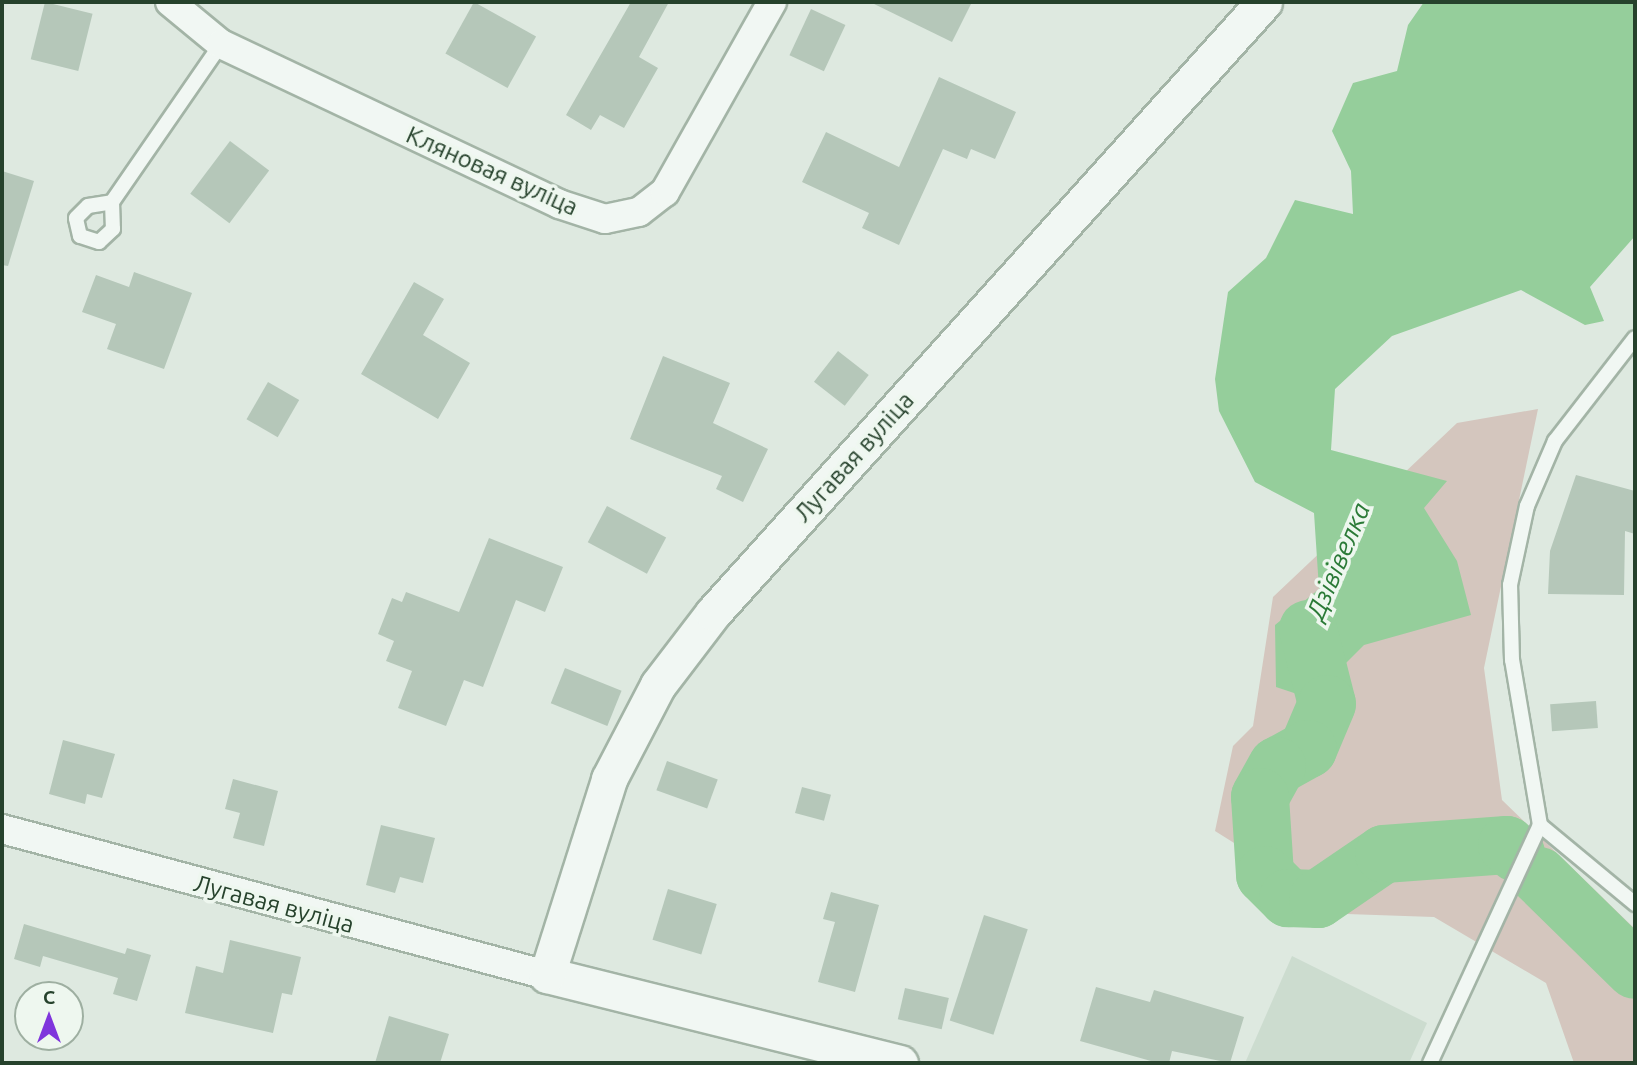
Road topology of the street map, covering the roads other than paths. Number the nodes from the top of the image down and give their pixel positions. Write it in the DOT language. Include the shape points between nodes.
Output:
graph roads {
  1 [pos="170,2"];
  2 [pos="772,2"];
  3 [pos="1264,2"];
  4 [pos="221,44"];
  5 [pos="112,202"];
  6 [pos="1635,338"];
  7 [pos="1540,825"];
  8 [pos="2,829"];
  9 [pos="1635,904"];
  10 [pos="547,975"];
  11 [pos="900,1063"];
  12 [pos="1430,1063"];
  1 -- 4 [label="street, Кляновая вуліца"];
  2 -- 4 [label="street, Кляновая вуліца" via="665,192 639,212 605,219 499,176"];
  3 -- 10 [label="street, Лугавая вуліца" via="713,613 658,685 609,779"];
  4 -- 5 [label="lane"];
  6 -- 7 [label="lane" via="1555,441 1527,506 1510,584 1512,660"];
  7 -- 9 [label="lane"];
  7 -- 12 [label="lane"];
  8 -- 10 [label="street, Лугавая вуліца"];
  10 -- 11 [label="street, Лугавая вуліца"];
}
